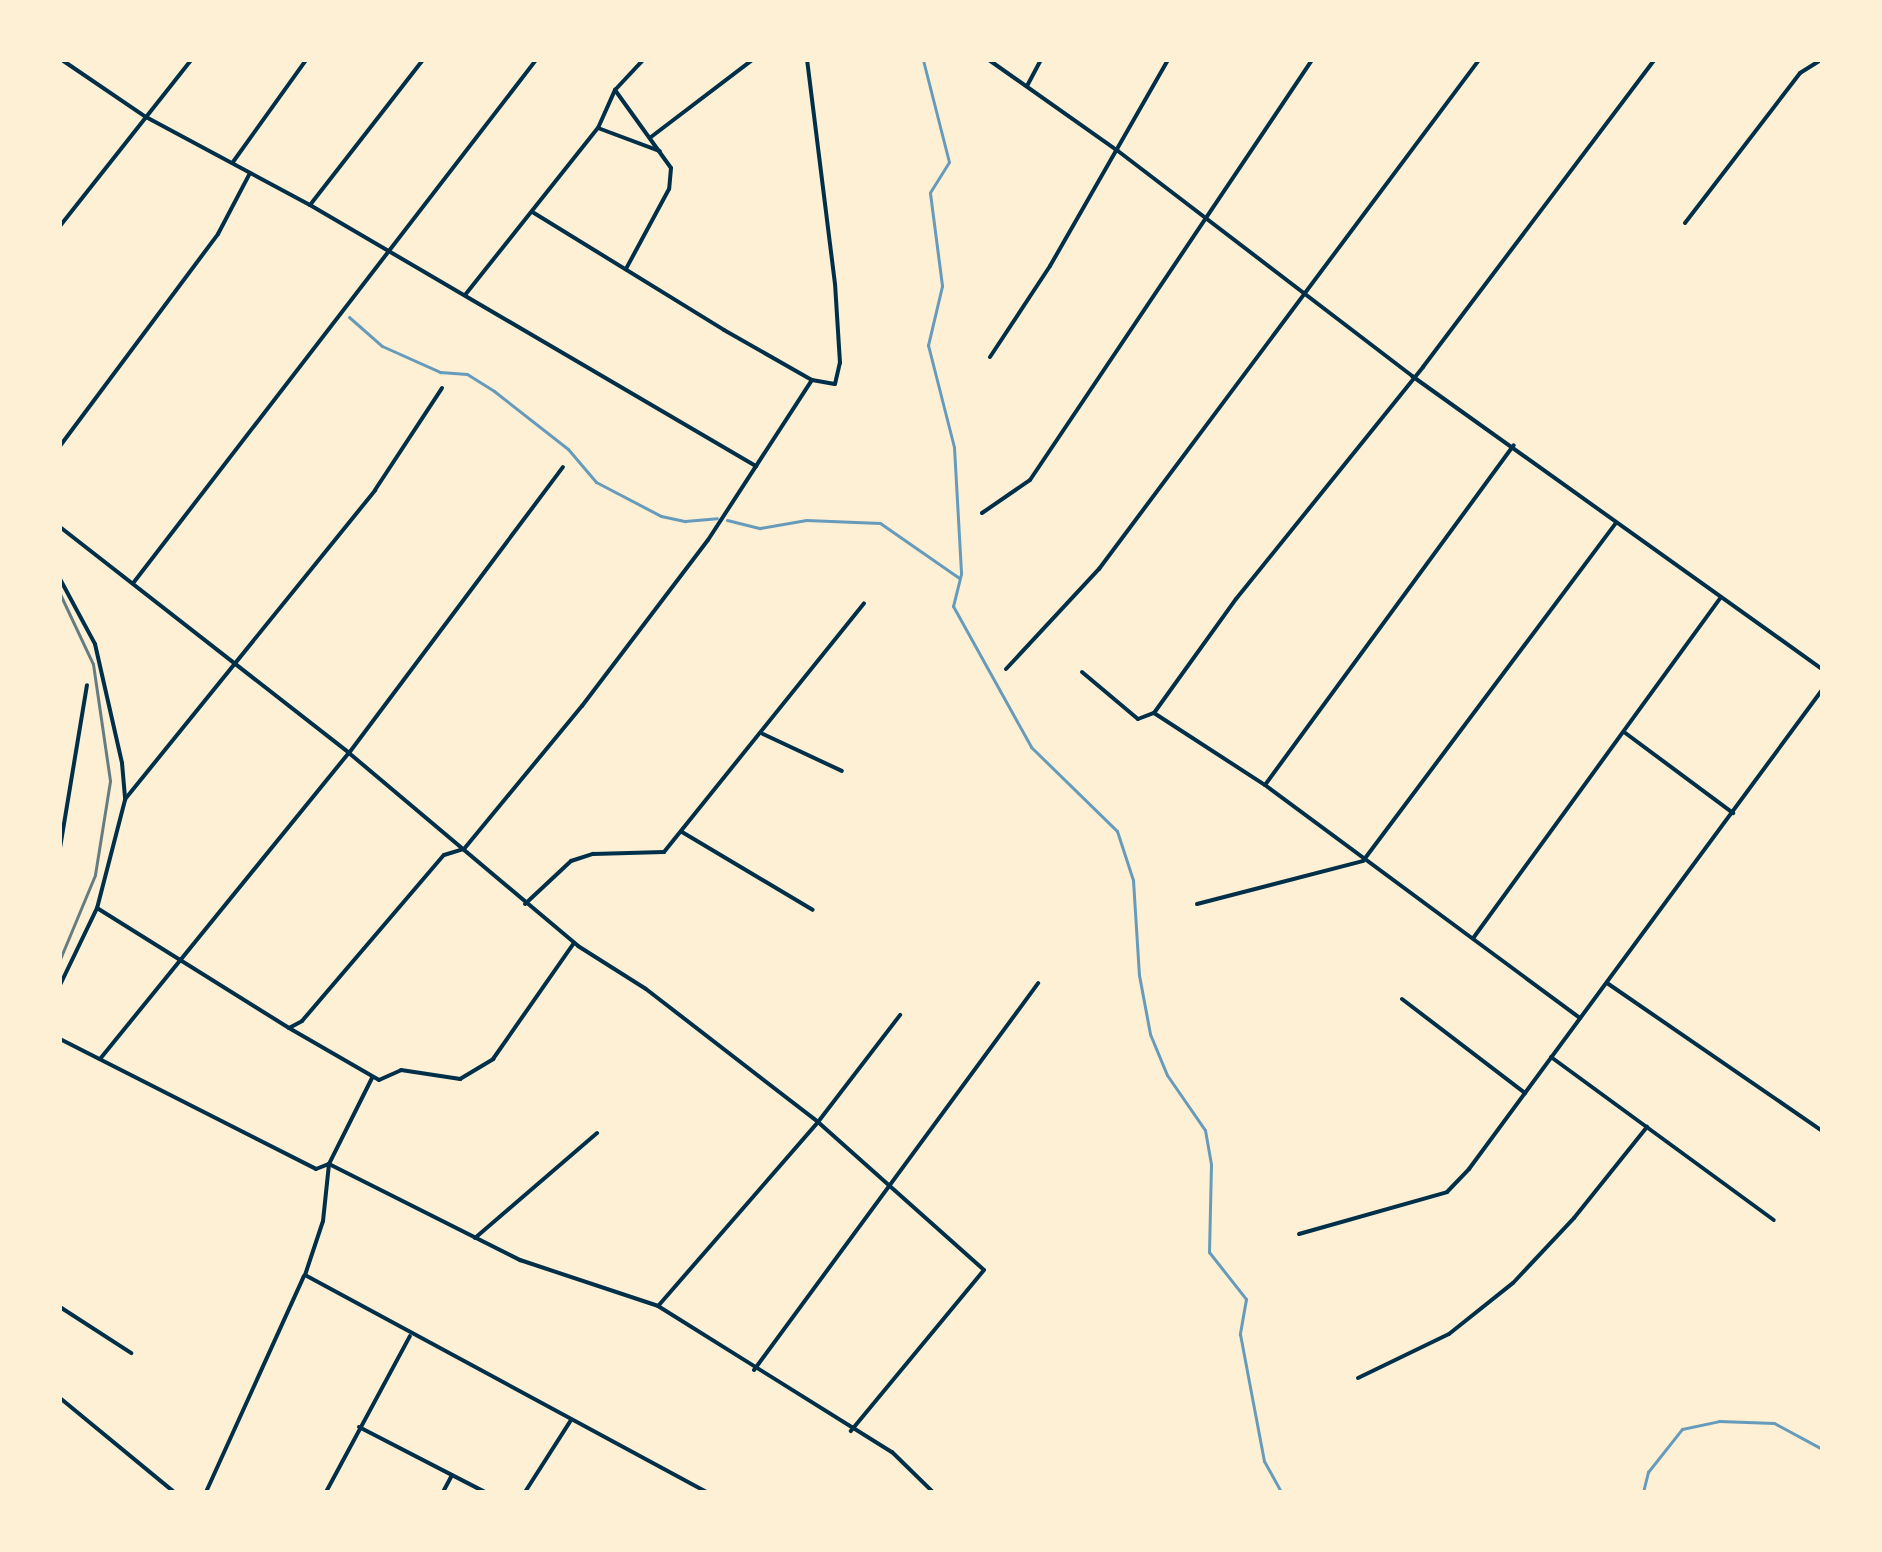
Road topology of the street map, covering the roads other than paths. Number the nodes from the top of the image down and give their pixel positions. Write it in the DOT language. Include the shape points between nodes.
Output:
graph roads {
  1 [pos="191,60"];
  2 [pos="306,60"];
  3 [pos="423,60"];
  4 [pos="536,60"];
  5 [pos="643,60"];
  6 [pos="752,60"];
  7 [pos="807,60"];
  8 [pos="989,60"];
  9 [pos="1041,60"];
  10 [pos="1168,60"];
  11 [pos="1312,60"];
  12 [pos="1479,60"];
  13 [pos="1654,60"];
  14 [pos="1821,60"];
  15 [pos="67,61"];
  16 [pos="1027,86"];
  17 [pos="615,90"];
  18 [pos="146,117"];
  19 [pos="598,128"];
  20 [pos="651,137"];
  21 [pos="662,151"];
  22 [pos="1118,151"];
  23 [pos="232,163"];
  24 [pos="250,173"];
  25 [pos="310,205"];
  26 [pos="534,213"];
  27 [pos="1206,217"];
  28 [pos="1685,223"];
  29 [pos="60,226"];
  30 [pos="385,250"];
  31 [pos="626,269"];
  32 [pos="465,295"];
  33 [pos="1306,295"];
  34 [pos="990,357"];
  35 [pos="1412,376"];
  36 [pos="812,380"];
  37 [pos="442,388"];
  38 [pos="1514,445"];
  39 [pos="60,446"];
  40 [pos="756,466"];
  41 [pos="563,467"];
  42 [pos="982,513"];
  43 [pos="1617,522"];
  44 [pos="60,527"];
  45 [pos="60,579"];
  46 [pos="134,582"];
  47 [pos="1721,599"];
  48 [pos="864,603"];
  49 [pos="239,664"];
  50 [pos="1006,669"];
  51 [pos="1822,669"];
  52 [pos="1082,672"];
  53 [pos="87,685"];
  54 [pos="1822,690"];
  55 [pos="1154,713"];
  56 [pos="1624,732"];
  57 [pos="763,734"];
  58 [pos="349,753"];
  59 [pos="842,771"];
  60 [pos="1265,785"];
  61 [pos="125,800"];
  62 [pos="1733,813"];
  63 [pos="682,832"];
  64 [pos="60,848"];
  65 [pos="464,849"];
  66 [pos="1363,861"];
  67 [pos="525,904"];
  68 [pos="1197,904"];
  69 [pos="97,908"];
  70 [pos="813,910"];
  71 [pos="1474,937"];
  72 [pos="574,943"];
  73 [pos="178,959"];
  74 [pos="1038,983"];
  75 [pos="1607,983"];
  76 [pos="60,985"];
  77 [pos="1402,999"];
  78 [pos="900,1015"];
  79 [pos="1580,1018"];
  80 [pos="289,1028"];
  81 [pos="60,1039"];
  82 [pos="1551,1057"];
  83 [pos="100,1059"];
  84 [pos="372,1078"];
  85 [pos="1525,1093"];
  86 [pos="818,1122"];
  87 [pos="1647,1127"];
  88 [pos="1822,1131"];
  89 [pos="597,1133"];
  90 [pos="329,1164"];
  91 [pos="891,1188"];
  92 [pos="1774,1220"];
  93 [pos="1299,1234"];
  94 [pos="475,1238"];
  95 [pos="305,1275"];
  96 [pos="658,1306"];
  97 [pos="60,1307"];
  98 [pos="410,1335"];
  99 [pos="131,1353"];
  100 [pos="754,1370"];
  101 [pos="1358,1378"];
  102 [pos="60,1398"];
  103 [pos="572,1419"];
  104 [pos="359,1426"];
  105 [pos="851,1431"];
  106 [pos="452,1475"];
  107 [pos="174,1492"];
  108 [pos="206,1492"];
  109 [pos="326,1492"];
  110 [pos="443,1492"];
  111 [pos="485,1492"];
  112 [pos="525,1492"];
  113 [pos="707,1492"];
  114 [pos="933,1492"];
  1 -- 18 [label="street"];
  2 -- 23 [label="street"];
  3 -- 25 [label="street"];
  4 -- 30 [label="street"];
  5 -- 17 [label="street"];
  6 -- 20 [label="street"];
  7 -- 36 [label="street" via="840,363 835,384"];
  8 -- 16 [label="street"];
  9 -- 16 [label="street"];
  10 -- 22 [label="street"];
  11 -- 27 [label="street"];
  12 -- 33 [label="street"];
  13 -- 35 [label="street"];
  14 -- 28 [label="street" via="1800,73"];
  15 -- 18 [label="street"];
  16 -- 22 [label="street"];
  17 -- 19 [label="street"];
  17 -- 20 [label="street"];
  18 -- 23 [label="street"];
  18 -- 29 [label="street"];
  19 -- 21 [label="street"];
  19 -- 26 [label="street"];
  20 -- 21 [label="street"];
  21 -- 31 [label="street" via="671,168 669,189"];
  22 -- 27 [label="street"];
  22 -- 34 [label="street"];
  23 -- 24 [label="street"];
  24 -- 25 [label="street"];
  24 -- 39 [label="street" via="218,234"];
  25 -- 30 [label="street"];
  26 -- 31 [label="street"];
  26 -- 32 [label="street"];
  27 -- 33 [label="street"];
  27 -- 42 [label="street" via="1030,480"];
  30 -- 32 [label="street"];
  30 -- 46 [label="street"];
  31 -- 36 [label="street"];
  32 -- 40 [label="street"];
  33 -- 35 [label="street"];
  33 -- 50 [label="street" via="1099,569"];
  35 -- 38 [label="street"];
  35 -- 55 [label="street" via="1236,599"];
  36 -- 40 [label="street"];
  37 -- 49 [label="street" via="375,490"];
  38 -- 43 [label="street"];
  38 -- 60 [label="street"];
  40 -- 65 [label="street" via="651,620"];
  41 -- 58 [label="street"];
  43 -- 47 [label="street"];
  43 -- 66 [label="street"];
  44 -- 46 [label="street"];
  45 -- 61 [label="street" via="95,644 115,723"];
  46 -- 49 [label="street"];
  47 -- 51 [label="street"];
  47 -- 56 [label="street"];
  48 -- 57 [label="street"];
  49 -- 58 [label="street"];
  49 -- 61 [label="street"];
  52 -- 55 [label="street" via="1138,719"];
  53 -- 64 [label="street"];
  54 -- 62 [label="street"];
  55 -- 60 [label="street"];
  56 -- 62 [label="street"];
  56 -- 71 [label="street"];
  57 -- 59 [label="street"];
  57 -- 63 [label="street"];
  58 -- 65 [label="street"];
  58 -- 73 [label="street"];
  60 -- 66 [label="street"];
  61 -- 69 [label="street"];
  62 -- 75 [label="street"];
  63 -- 67 [label="street" via="664,852 593,854 571,861"];
  63 -- 70 [label="street"];
  65 -- 67 [label="street"];
  65 -- 80 [label="street" via="444,855 302,1021"];
  66 -- 68 [label="street"];
  66 -- 71 [label="street"];
  67 -- 72 [label="street"];
  69 -- 73 [label="street"];
  69 -- 76 [label="street"];
  71 -- 79 [label="street"];
  72 -- 84 [label="street" via="493,1059 460,1079 401,1070"];
  72 -- 86 [label="street" via="646,989"];
  73 -- 80 [label="street"];
  73 -- 83 [label="street"];
  74 -- 91 [label="street"];
  75 -- 79 [label="street"];
  75 -- 88 [label="street"];
  77 -- 85 [label="street"];
  78 -- 86 [label="street"];
  79 -- 82 [label="street"];
  80 -- 84 [label="street"];
  81 -- 83 [label="street"];
  82 -- 85 [label="street"];
  82 -- 87 [label="street"];
  83 -- 90 [label="street" via="316,1169"];
  84 -- 90 [label="street"];
  85 -- 93 [label="street" via="1447,1192"];
  86 -- 91 [label="street"];
  86 -- 96 [label="street"];
  87 -- 92 [label="street"];
  87 -- 101 [label="street" via="1513,1283 1449,1334"];
  89 -- 94 [label="street"];
  90 -- 94 [label="street"];
  90 -- 95 [label="street" via="323,1221"];
  91 -- 100 [label="street"];
  91 -- 105 [label="street" via="984,1270"];
  94 -- 96 [label="street" via="520,1260"];
  95 -- 98 [label="street"];
  95 -- 108 [label="street"];
  96 -- 100 [label="street"];
  97 -- 99 [label="street"];
  98 -- 103 [label="street"];
  98 -- 104 [label="street"];
  100 -- 105 [label="street"];
  102 -- 107 [label="street"];
  103 -- 112 [label="street"];
  103 -- 113 [label="street"];
  104 -- 106 [label="street"];
  104 -- 109 [label="street"];
  105 -- 114 [label="street" via="892,1452"];
  106 -- 110 [label="street"];
  106 -- 111 [label="street"];
}
